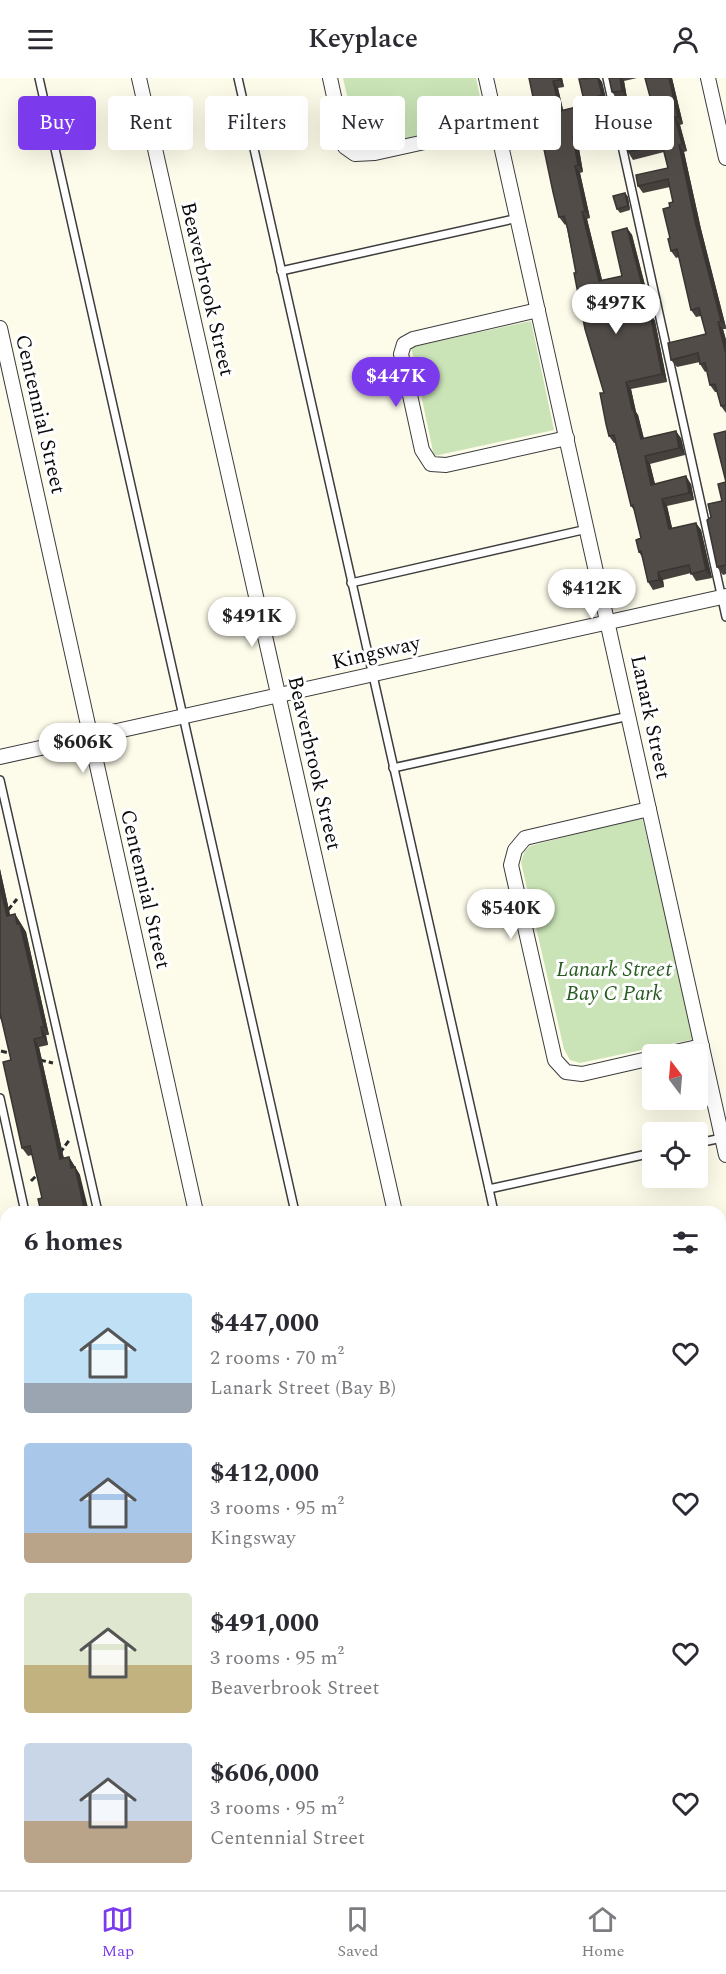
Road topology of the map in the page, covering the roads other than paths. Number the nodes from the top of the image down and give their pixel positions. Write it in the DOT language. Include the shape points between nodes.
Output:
graph roads {
  1 [pos="39,78"];
  2 [pos="139,78"];
  3 [pos="238,78"];
  4 [pos="330,78"];
  5 [pos="486,78"];
  6 [pos="607,78"];
  7 [pos="708,78"];
  8 [pos="490,96"];
  9 [pos="417,144"];
  10 [pos="502,150"];
  11 [pos="726,158"];
  12 [pos="518,218"];
  13 [pos="281,271"];
  14 [pos="538,310"];
  15 [pos="0,328"];
  16 [pos="567,438"];
  17 [pos="587,529"];
  18 [pos="351,583"];
  19 [pos="724,597"];
  20 [pos="726,617"];
  21 [pos="609,621"];
  22 [pos="371,674"];
  23 [pos="278,695"];
  24 [pos="629,716"];
  25 [pos="183,717"];
  26 [pos="91,737"];
  27 [pos="0,757"];
  28 [pos="393,768"];
  29 [pos="0,780"];
  30 [pos="649,809"];
  31 [pos="702,1044"];
  32 [pos="642,1060"];
  33 [pos="708,1074"];
  34 [pos="0,1098"];
  35 [pos="722,1138"];
  36 [pos="708,1141"];
  37 [pos="642,1155"];
  38 [pos="726,1155"];
  39 [pos="489,1189"];
  40 [pos="24,1206"];
  41 [pos="97,1206"];
  42 [pos="195,1206"];
  43 [pos="294,1206"];
  44 [pos="394,1206"];
  45 [pos="493,1206"];
  1 -- 25 [label="lane"];
  2 -- 23 [label="street, Beaverbrook Street"];
  3 -- 13 [label="lane"];
  4 -- 9 [label="street" via="345,147 355,154"];
  5 -- 8 [label="street, Lanark Street"];
  6 -- 19 [label="lane"];
  7 -- 11 [label="street"];
  10 -- 12 [label="street, Lanark Street"];
  12 -- 13 [label="lane"];
  12 -- 14 [label="street, Lanark Street"];
  13 -- 18 [label="lane"];
  14 -- 16 [label="street, Lanark Street"];
  14 -- 16 [label="street" via="413,339 404,344 400,354 422,450 431,464 446,465"];
  15 -- 26 [label="street, Centennial Street"];
  16 -- 17 [label="street, Lanark Street"];
  17 -- 18 [label="lane"];
  17 -- 21 [label="street, Lanark Street"];
  18 -- 22 [label="lane"];
  19 -- 20 [label="lane"];
  19 -- 21 [label="street, Kingsway"];
  21 -- 22 [label="street, Kingsway"];
  21 -- 24 [label="street, Lanark Street"];
  22 -- 23 [label="street, Kingsway"];
  22 -- 28 [label="lane"];
  23 -- 25 [label="street, Kingsway"];
  23 -- 44 [label="street, Beaverbrook Street"];
  24 -- 28 [label="lane"];
  24 -- 30 [label="street, Lanark Street"];
  25 -- 26 [label="street, Kingsway"];
  25 -- 43 [label="lane"];
  26 -- 27 [label="street, Kingsway"];
  26 -- 42 [label="street, Centennial Street"];
  28 -- 39 [label="lane"];
  29 -- 41 [label="lane"];
  30 -- 31 [label="street, Lanark Street"];
  30 -- 32 [label="street" via="525,838 515,850 511,865 555,1060 566,1072 582,1074"];
  33 -- 35 [label="street, Lanark Street"];
  34 -- 40 [label="lane"];
  35 -- 36 [label="lane"];
  35 -- 38 [label="street, Lanark Street"];
  37 -- 39 [label="lane"];
  39 -- 45 [label="lane"];
}
